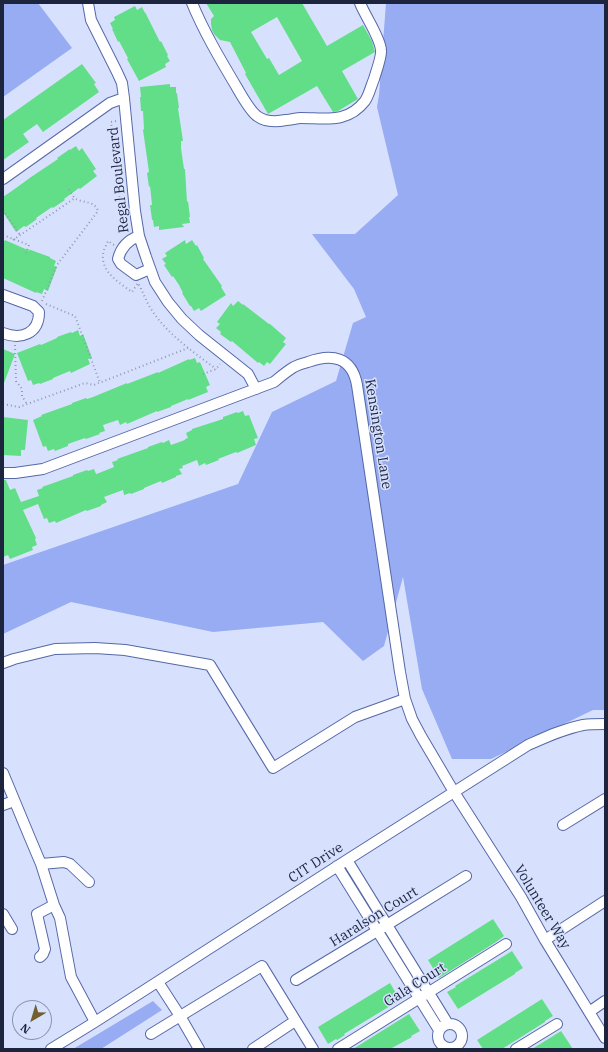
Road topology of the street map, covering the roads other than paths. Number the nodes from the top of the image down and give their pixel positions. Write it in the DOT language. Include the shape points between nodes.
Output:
graph roads {
  1 [pos="88,3"];
  2 [pos="192,3"];
  3 [pos="360,3"];
  4 [pos="124,98"];
  5 [pos="3,178"];
  6 [pos="139,236"];
  7 [pos="150,269"];
  8 [pos="3,294"];
  9 [pos="3,333"];
  10 [pos="256,389"];
  11 [pos="3,473"];
  12 [pos="3,663"];
  13 [pos="405,699"];
  14 [pos="605,724"];
  15 [pos="3,773"];
  16 [pos="454,792"];
  17 [pos="9,796"];
  18 [pos="605,799"];
  19 [pos="3,805"];
  20 [pos="563,825"];
  21 [pos="347,860"];
  22 [pos="41,864"];
  23 [pos="337,866"];
  24 [pos="466,876"];
  25 [pos="89,882"];
  26 [pos="605,901"];
  27 [pos="54,905"];
  28 [pos="3,914"];
  29 [pos="387,925"];
  30 [pos="12,929"];
  31 [pos="377,931"];
  32 [pos="545,940"];
  33 [pos="506,944"];
  34 [pos="40,957"];
  35 [pos="296,980"];
  36 [pos="158,982"];
  37 [pos="429,993"];
  38 [pos="420,999"];
  39 [pos="605,1001"];
  40 [pos="589,1012"];
  41 [pos="180,1016"];
  42 [pos="295,1021"];
  43 [pos="95,1022"];
  44 [pos="448,1024"];
  45 [pos="557,1024"];
  46 [pos="439,1030"];
  47 [pos="150,1034"];
  48 [pos="605,1038"];
  49 [pos="456,1047"];
  50 [pos="50,1049"];
  51 [pos="199,1049"];
  52 [pos="253,1049"];
  53 [pos="313,1049"];
  54 [pos="338,1049"];
  55 [pos="516,1049"];
  1 -- 4 [label="street, Regal Boulevard" via="91,20 122,83"];
  2 -- 3 [label="street" via="213,48 241,94 256,115 266,121 298,118 327,120 343,117 366,100 382,51"];
  4 -- 5 [label="street" via="110,102"];
  4 -- 6 [label="street, Regal Boulevard"];
  6 -- 7 [label="street, Regal Boulevard"];
  6 -- 7 [label="street" via="131,239 120,252 118,259 136,275"];
  7 -- 10 [label="street, Regal Boulevard" via="155,282 182,319 248,374"];
  8 -- 9 [label="street" via="33,306 39,312 39,319 24,336"];
  10 -- 11 [label="street, Kensington Lane" via="43,469"];
  10 -- 13 [label="street, Kensington Lane" via="274,382 294,367 328,357 341,360 356,376"];
  12 -- 13 [label="street" via="55,649 95,648 125,650 210,665 273,768 355,717"];
  13 -- 16 [label="street, Kensington Lane" via="412,719"];
  14 -- 16 [label="street, CIT Drive" via="584,725 550,735 528,745"];
  15 -- 17 [label="street"];
  16 -- 21 [label="street, CIT Drive"];
  16 -- 32 [label="street, Volunteer Way" via="521,897"];
  17 -- 19 [label="street"];
  17 -- 22 [label="street" via="28,831"];
  18 -- 20 [label="street"];
  21 -- 23 [label="street, CIT Drive"];
  21 -- 29 [label="street"];
  22 -- 25 [label="street" via="70,864"];
  22 -- 27 [label="street"];
  23 -- 31 [label="street"];
  23 -- 36 [label="street, CIT Drive"];
  24 -- 29 [label="street, Haralson Court"];
  26 -- 32 [label="street"];
  27 -- 34 [label="street" via="37,914 45,949"];
  27 -- 43 [label="street" via="60,918 71,977"];
  28 -- 30 [label="street"];
  29 -- 31 [label="street, Haralson Court"];
  29 -- 37 [label="street"];
  31 -- 35 [label="street, Haralson Court"];
  31 -- 38 [label="street"];
  32 -- 40 [label="street, Volunteer Way"];
  33 -- 37 [label="street, Gala Court"];
  36 -- 41 [label="street"];
  36 -- 43 [label="street, CIT Drive"];
  37 -- 38 [label="street, Gala Court"];
  37 -- 44 [label="street"];
  38 -- 46 [label="street"];
  38 -- 54 [label="street, Gala Court"];
  39 -- 40 [label="street"];
  40 -- 48 [label="street, Volunteer Way"];
  41 -- 42 [label="street" via="262,966"];
  41 -- 47 [label="street"];
  41 -- 51 [label="street"];
  42 -- 52 [label="street"];
  42 -- 53 [label="street"];
  43 -- 50 [label="street, CIT Drive"];
  44 -- 46 [label="street"];
  44 -- 49 [label="street" via="456,1026 461,1035"];
  45 -- 55 [label="street"];
  46 -- 49 [label="street" via="439,1041 445,1046"];
}
